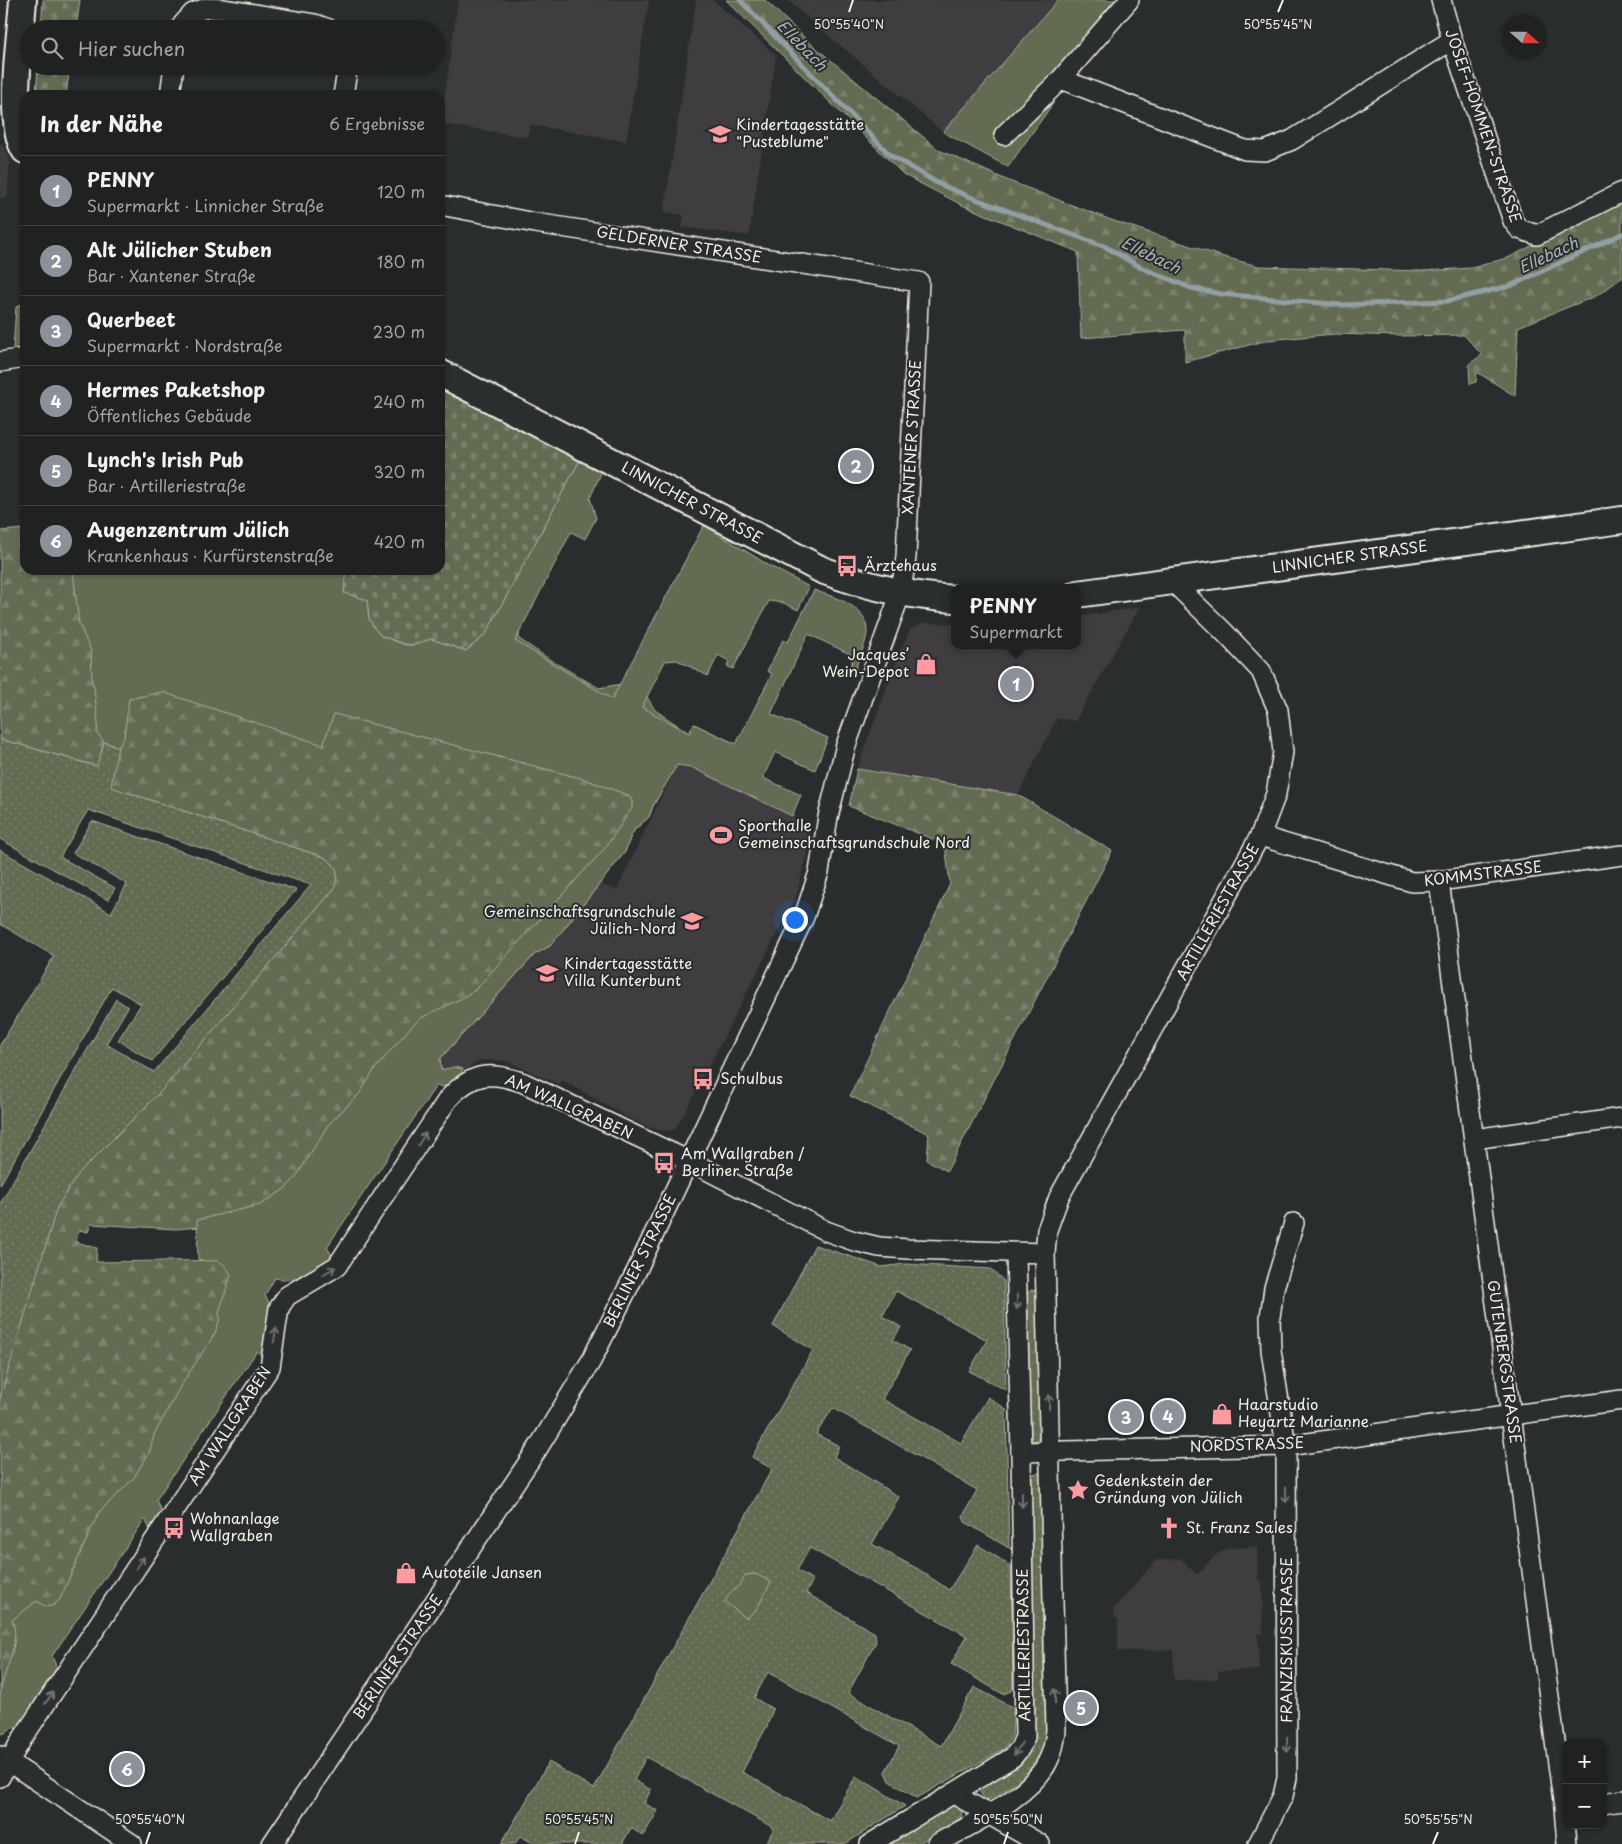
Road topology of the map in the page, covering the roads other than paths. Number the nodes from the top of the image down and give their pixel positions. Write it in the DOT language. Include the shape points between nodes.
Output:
graph roads {
  1 [pos="23,0"];
  2 [pos="1129,0"];
  3 [pos="1441,0"];
  4 [pos="22,20"];
  5 [pos="187,20"];
  6 [pos="291,20"];
  7 [pos="1452,40"];
  8 [pos="20,42"];
  9 [pos="173,75"];
  10 [pos="346,75"];
  11 [pos="1061,79"];
  12 [pos="171,90"];
  13 [pos="344,90"];
  14 [pos="1004,135"];
  15 [pos="20,141"];
  16 [pos="1622,192"];
  17 [pos="445,206"];
  18 [pos="920,282"];
  19 [pos="20,359"];
  20 [pos="0,362"];
  21 [pos="445,376"];
  22 [pos="1622,520"];
  23 [pos="1172,581"];
  24 [pos="901,592"];
  25 [pos="1081,593"];
  26 [pos="951,599"];
  27 [pos="1260,836"];
  28 [pos="1622,855"];
  29 [pos="1439,881"];
  30 [pos="1622,1118"];
  31 [pos="1474,1139"];
  32 [pos="689,1161"];
  33 [pos="1294,1223"];
  34 [pos="1016,1253"];
  35 [pos="1045,1253"];
  36 [pos="1622,1400"];
  37 [pos="1512,1416"];
  38 [pos="1286,1446"];
  39 [pos="1050,1451"];
  40 [pos="1021,1452"];
  41 [pos="3,1765"];
  42 [pos="1562,1786"];
  43 [pos="954,1794"];
  44 [pos="1622,1800"];
  45 [pos="1607,1802"];
  46 [pos="988,1814"];
  47 [pos="1566,1829"];
  48 [pos="125,1842"];
  49 [pos="272,1844"];
  50 [pos="870,1844"];
  51 [pos="937,1844"];
  52 [pos="1040,1844"];
  53 [pos="1258,1844"];
  54 [pos="1567,1844"];
  1 -- 4 [label="main road"];
  2 -- 11 [label="street"];
  3 -- 7 [label="street, JOSEF-HOMMEN-STRASSE"];
  5 -- 6 [label="street" via="193,13 206,8"];
  7 -- 11 [label="street" via="1292,140 1265,151 1245,150"];
  7 -- 16 [label="street, JOSEF-HOMMEN-STRASSE" via="1513,221 1519,229 1537,235"];
  8 -- 15 [label="main road" via="15,111"];
  9 -- 12 [label="street"];
  10 -- 13 [label="street"];
  11 -- 14 [label="street"];
  17 -- 18 [label="street, GELDERNER STRASSE" via="535,223"];
  18 -- 24 [label="street, XANTENER STRASSE" via="906,557"];
  19 -- 20 [label="street"];
  21 -- 24 [label="main road, LINNICHER STRASSE" via="822,570 860,584"];
  22 -- 23 [label="main road, LINNICHER STRASSE"];
  23 -- 25 [label="main road, LINNICHER STRASSE"];
  23 -- 27 [label="street, ARTILLERIESTRASSE" via="1261,671 1278,710 1283,752 1276,794"];
  24 -- 26 [label="main road, LINNICHER STRASSE"];
  24 -- 32 [label="street, BERLINER STRASSE" via="846,745 828,817 819,872 804,918"];
  27 -- 29 [label="street, KOMMSTRASSE" via="1412,882"];
  27 -- 35 [label="street, ARTILLERIESTRASSE" via="1059,1197 1047,1230"];
  28 -- 29 [label="street, KOMMSTRASSE"];
  29 -- 31 [label="street, GUTENBERGSTRASSE"];
  30 -- 31 [label="street"];
  31 -- 37 [label="street, GUTENBERGSTRASSE"];
  32 -- 34 [label="street, AM WALLGRABEN" via="826,1231 854,1241 880,1247"];
  41 -- 32 [label="street, AM WALLGRABEN, one-way" via="270,1367 279,1308 287,1296 337,1266 448,1099 467,1081 479,1076 511,1079"];
  32 -- 49 [label="street, BERLINER STRASSE" via="591,1361 538,1448"];
  33 -- 38 [label="street, FRANZISKUSSTRASSE" via="1274,1288 1270,1317 1271,1350"];
  34 -- 35 [label="street"];
  34 -- 40 [label="street, ARTILLERIESTRASSE, one-way"];
  39 -- 35 [label="street, ARTILLERIESTRASSE, one-way"];
  36 -- 37 [label="street, NORDSTRASSE"];
  37 -- 38 [label="street, NORDSTRASSE"];
  37 -- 42 [label="street, GUTENBERGSTRASSE"];
  38 -- 39 [label="street, NORDSTRASSE"];
  38 -- 53 [label="street, FRANZISKUSSTRASSE, one-way" via="1288,1778 1283,1796"];
  39 -- 40 [label="street"];
  46 -- 39 [label="street, ARTILLERIESTRASSE, one-way" via="1021,1793 1037,1778 1054,1748"];
  40 -- 43 [label="street, ARTILLERIESTRASSE, one-way" via="1024,1737 1013,1757"];
  41 -- 48 [label="street"];
  43 -- 46 [label="street"];
  43 -- 50 [label="street, ARTILLERIESTRASSE"];
  44 -- 45 [label="street"];
  46 -- 51 [label="street, ARTILLERIESTRASSE"];
  46 -- 52 [label="street"];
  47 -- 54 [label="street, GUTENBERGSTRASSE"];
}
